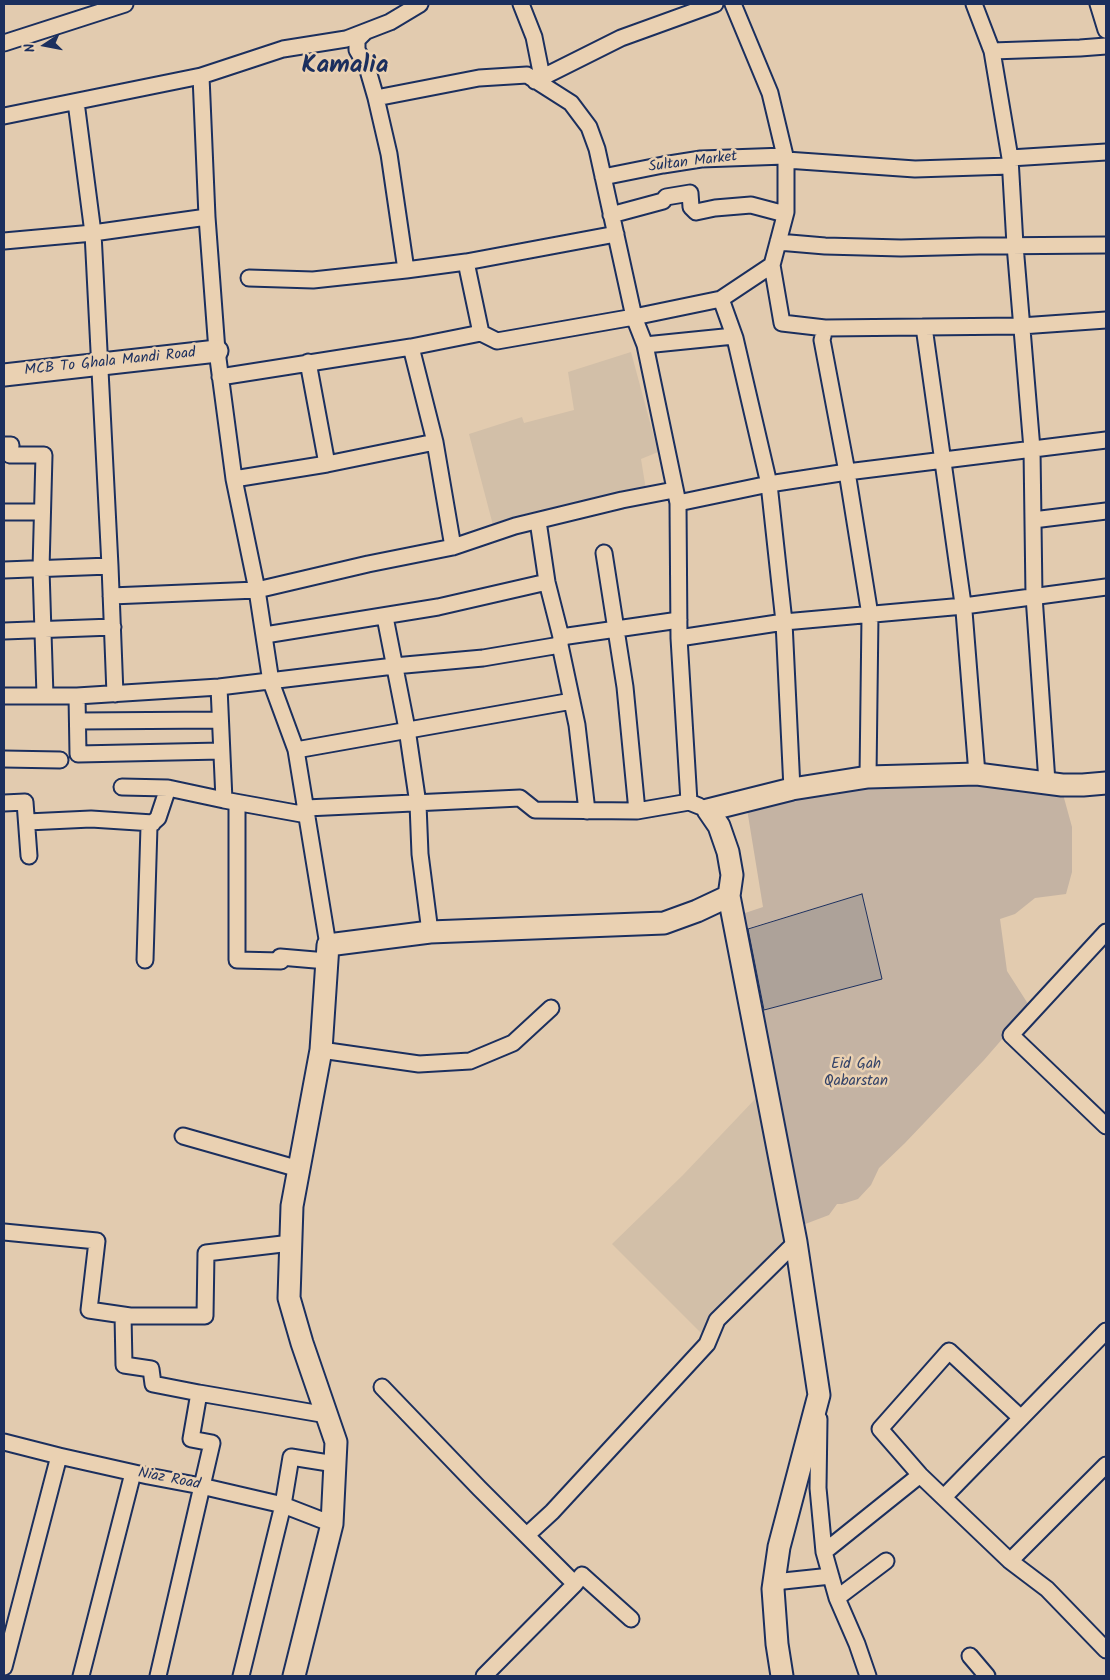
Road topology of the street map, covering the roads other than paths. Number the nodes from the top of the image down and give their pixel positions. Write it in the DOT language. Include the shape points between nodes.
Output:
graph roads {
  1 [pos="125,4"];
  2 [pos="420,4"];
  3 [pos="522,4"];
  4 [pos="715,4"];
  5 [pos="733,4"];
  6 [pos="974,4"];
  7 [pos="1098,4"];
  8 [pos="1106,30"];
  9 [pos="364,33"];
  10 [pos="4,44"];
  11 [pos="1106,46"];
  12 [pos="992,51"];
  13 [pos="201,76"];
  14 [pos="535,80"];
  15 [pos="376,98"];
  16 [pos="76,102"];
  17 [pos="4,116"];
  18 [pos="1106,152"];
  19 [pos="786,158"];
  20 [pos="1010,162"];
  21 [pos="603,177"];
  22 [pos="785,214"];
  23 [pos="611,215"];
  24 [pos="207,217"];
  25 [pos="93,233"];
  26 [pos="616,234"];
  27 [pos="4,241"];
  28 [pos="778,242"];
  29 [pos="1015,245"];
  30 [pos="1106,245"];
  31 [pos="466,262"];
  32 [pos="772,265"];
  33 [pos="406,270"];
  34 [pos="249,278"];
  35 [pos="721,299"];
  36 [pos="634,317"];
  37 [pos="1106,320"];
  38 [pos="924,326"];
  39 [pos="1021,326"];
  40 [pos="824,328"];
  41 [pos="482,333"];
  42 [pos="734,336"];
  43 [pos="645,345"];
  44 [pos="410,347"];
  45 [pos="217,352"];
  46 [pos="308,362"];
  47 [pos="100,365"];
  48 [pos="4,375"];
  49 [pos="220,377"];
  50 [pos="1106,440"];
  51 [pos="435,442"];
  52 [pos="4,445"];
  53 [pos="1032,449"];
  54 [pos="944,460"];
  55 [pos="327,464"];
  56 [pos="847,472"];
  57 [pos="234,479"];
  58 [pos="769,484"];
  59 [pos="676,496"];
  60 [pos="1106,511"];
  61 [pos="4,512"];
  62 [pos="41,512"];
  63 [pos="1033,520"];
  64 [pos="538,521"];
  65 [pos="453,546"];
  66 [pos="604,553"];
  67 [pos="110,566"];
  68 [pos="41,568"];
  69 [pos="4,570"];
  70 [pos="547,582"];
  71 [pos="1106,587"];
  72 [pos="257,590"];
  73 [pos="112,596"];
  74 [pos="1034,596"];
  75 [pos="964,606"];
  76 [pos="870,615"];
  77 [pos="385,617"];
  78 [pos="679,620"];
  79 [pos="784,622"];
  80 [pos="113,627"];
  81 [pos="616,628"];
  82 [pos="43,629"];
  83 [pos="4,631"];
  84 [pos="264,635"];
  85 [pos="679,638"];
  86 [pos="561,641"];
  87 [pos="394,666"];
  88 [pos="271,682"];
  89 [pos="219,687"];
  90 [pos="115,694"];
  91 [pos="4,696"];
  92 [pos="45,696"];
  93 [pos="77,696"];
  94 [pos="572,701"];
  95 [pos="220,720"];
  96 [pos="78,721"];
  97 [pos="407,729"];
  98 [pos="296,750"];
  99 [pos="221,751"];
  100 [pos="4,759"];
  101 [pos="60,760"];
  102 [pos="976,774"];
  103 [pos="868,777"];
  104 [pos="1047,782"];
  105 [pos="1106,783"];
  106 [pos="122,787"];
  107 [pos="168,788"];
  108 [pos="792,788"];
  109 [pos="231,801"];
  110 [pos="4,804"];
  111 [pos="418,804"];
  112 [pos="699,806"];
  113 [pos="587,811"];
  114 [pos="638,811"];
  115 [pos="306,812"];
  116 [pos="27,822"];
  117 [pos="153,823"];
  118 [pos="29,856"];
  119 [pos="729,896"];
  120 [pos="430,932"];
  121 [pos="1106,932"];
  122 [pos="328,953"];
  123 [pos="145,960"];
  124 [pos="551,1008"];
  125 [pos="321,1050"];
  126 [pos="1106,1126"];
  127 [pos="183,1136"];
  128 [pos="299,1169"];
  129 [pos="4,1232"];
  130 [pos="796,1242"];
  131 [pos="291,1243"];
  132 [pos="123,1315"];
  133 [pos="1106,1331"];
  134 [pos="382,1386"];
  135 [pos="199,1393"];
  136 [pos="819,1394"];
  137 [pos="327,1415"];
  138 [pos="1021,1418"];
  139 [pos="4,1442"];
  140 [pos="59,1456"];
  141 [pos="335,1464"];
  142 [pos="1106,1464"];
  143 [pos="133,1473"];
  144 [pos="920,1475"];
  145 [pos="202,1486"];
  146 [pos="944,1497"];
  147 [pos="283,1505"];
  148 [pos="332,1524"];
  149 [pos="527,1535"];
  150 [pos="824,1552"];
  151 [pos="886,1561"];
  152 [pos="1010,1561"];
  153 [pos="830,1576"];
  154 [pos="774,1582"];
  155 [pos="575,1584"];
  156 [pos="836,1598"];
  157 [pos="631,1619"];
  158 [pos="1106,1650"];
  159 [pos="970,1656"];
  160 [pos="4,1667"];
  161 [pos="81,1676"];
  162 [pos="158,1676"];
  163 [pos="241,1676"];
  164 [pos="294,1676"];
  165 [pos="484,1676"];
  166 [pos="782,1676"];
  167 [pos="868,1676"];
  168 [pos="986,1676"];
  1 -- 10 [label="street"];
  2 -- 9 [label="street"];
  3 -- 14 [label="street" via="534,37 541,72"];
  4 -- 14 [label="street" via="621,38"];
  5 -- 19 [label="street" via="770,93"];
  6 -- 12 [label="street"];
  7 -- 8 [label="street"];
  9 -- 13 [label="street" via="284,49"];
  9 -- 15 [label="street" via="357,40 356,50 367,67"];
  11 -- 12 [label="street"];
  12 -- 20 [label="street"];
  13 -- 16 [label="street"];
  13 -- 24 [label="street"];
  14 -- 15 [label="street" via="527,75 480,78"];
  14 -- 21 [label="street" via="571,103 589,127"];
  15 -- 33 [label="street" via="389,154"];
  16 -- 17 [label="street"];
  16 -- 25 [label="street"];
  18 -- 20 [label="street, Sultan Market"];
  19 -- 20 [label="street, Sultan Market" via="915,168"];
  19 -- 21 [label="street, Sultan Market" via="701,159"];
  19 -- 22 [label="street"];
  20 -- 29 [label="street"];
  21 -- 23 [label="street"];
  22 -- 23 [label="street" via="751,205 696,212 691,207 690,194 674,194 663,201"];
  22 -- 28 [label="street"];
  23 -- 26 [label="street"];
  24 -- 25 [label="street"];
  24 -- 45 [label="street"];
  25 -- 27 [label="street"];
  25 -- 47 [label="street"];
  26 -- 31 [label="street"];
  26 -- 36 [label="street"];
  28 -- 29 [label="street" via="902,248"];
  28 -- 32 [label="street"];
  29 -- 30 [label="street"];
  29 -- 39 [label="street"];
  31 -- 33 [label="street"];
  31 -- 41 [label="street"];
  32 -- 35 [label="street"];
  32 -- 40 [label="street" via="782,323"];
  33 -- 34 [label="street" via="312,280"];
  35 -- 36 [label="street"];
  35 -- 42 [label="street"];
  36 -- 41 [label="street" via="497,341"];
  36 -- 43 [label="street"];
  37 -- 39 [label="street"];
  38 -- 39 [label="street"];
  38 -- 40 [label="street"];
  38 -- 54 [label="street"];
  39 -- 53 [label="street"];
  40 -- 56 [label="street" via="822,340"];
  41 -- 44 [label="street"];
  42 -- 43 [label="street"];
  42 -- 58 [label="street"];
  43 -- 59 [label="street"];
  44 -- 46 [label="street"];
  44 -- 51 [label="street"];
  45 -- 47 [label="street, MCB To Ghala Mandi Road"];
  45 -- 49 [label="street"];
  46 -- 49 [label="street"];
  46 -- 55 [label="street"];
  47 -- 48 [label="street, MCB To Ghala Mandi Road"];
  47 -- 67 [label="street"];
  49 -- 57 [label="street"];
  50 -- 53 [label="street"];
  51 -- 55 [label="street"];
  51 -- 65 [label="street"];
  52 -- 62 [label="street" via="11,445 10,455 44,455"];
  53 -- 54 [label="street"];
  53 -- 63 [label="street"];
  54 -- 56 [label="street"];
  54 -- 75 [label="street"];
  55 -- 57 [label="street"];
  56 -- 58 [label="street"];
  56 -- 76 [label="street"];
  57 -- 72 [label="street"];
  58 -- 59 [label="street"];
  58 -- 79 [label="street"];
  59 -- 64 [label="street" via="622,500"];
  59 -- 78 [label="street"];
  60 -- 63 [label="street"];
  61 -- 62 [label="street"];
  62 -- 68 [label="street"];
  63 -- 74 [label="street"];
  64 -- 65 [label="street"];
  64 -- 70 [label="street"];
  65 -- 72 [label="street"];
  66 -- 81 [label="street"];
  67 -- 68 [label="street"];
  67 -- 73 [label="street"];
  68 -- 69 [label="street"];
  68 -- 82 [label="street"];
  70 -- 77 [label="street"];
  70 -- 86 [label="street"];
  71 -- 74 [label="street"];
  72 -- 73 [label="street"];
  72 -- 84 [label="street"];
  73 -- 80 [label="street"];
  74 -- 75 [label="street"];
  74 -- 104 [label="street"];
  75 -- 76 [label="street"];
  75 -- 102 [label="street"];
  76 -- 79 [label="street"];
  76 -- 103 [label="street"];
  77 -- 84 [label="street"];
  77 -- 87 [label="street"];
  78 -- 81 [label="street"];
  78 -- 85 [label="street"];
  79 -- 85 [label="street"];
  79 -- 108 [label="street"];
  80 -- 82 [label="street"];
  80 -- 90 [label="street"];
  81 -- 86 [label="street"];
  81 -- 114 [label="street"];
  82 -- 83 [label="street"];
  82 -- 92 [label="street"];
  84 -- 88 [label="street"];
  85 -- 112 [label="street"];
  86 -- 87 [label="street" via="483,658"];
  86 -- 94 [label="street"];
  87 -- 88 [label="street"];
  87 -- 97 [label="street"];
  88 -- 89 [label="street"];
  88 -- 98 [label="street"];
  89 -- 90 [label="street"];
  89 -- 95 [label="street"];
  90 -- 93 [label="street"];
  91 -- 92 [label="street"];
  92 -- 93 [label="street"];
  93 -- 96 [label="street"];
  94 -- 97 [label="street"];
  94 -- 113 [label="street"];
  95 -- 96 [label="street"];
  95 -- 99 [label="street"];
  96 -- 99 [label="street" via="78,754"];
  97 -- 98 [label="street"];
  97 -- 111 [label="street"];
  98 -- 115 [label="street"];
  99 -- 109 [label="street"];
  100 -- 101 [label="street"];
  102 -- 103 [label="street"];
  102 -- 104 [label="street"];
  103 -- 108 [label="street"];
  104 -- 105 [label="street" via="1062,785"];
  106 -- 107 [label="street"];
  107 -- 109 [label="street"];
  107 -- 117 [label="street" via="158,818"];
  108 -- 112 [label="street"];
  109 -- 115 [label="street"];
  109 -- 122 [label="street" via="237,960 281,961 280,957"];
  110 -- 116 [label="street" via="25,802"];
  111 -- 113 [label="street" via="520,798 535,810"];
  111 -- 115 [label="street"];
  111 -- 120 [label="street" via="420,854"];
  112 -- 114 [label="street"];
  112 -- 119 [label="street" via="719,826 728,852 732,876"];
  113 -- 114 [label="street"];
  115 -- 122 [label="street"];
  116 -- 117 [label="street" via="91,819"];
  116 -- 118 [label="street"];
  117 -- 123 [label="street" via="149,826"];
  119 -- 120 [label="street" via="664,924"];
  119 -- 130 [label="street"];
  120 -- 122 [label="street"];
  121 -- 126 [label="street" via="1011,1035"];
  122 -- 125 [label="street"];
  124 -- 125 [label="street" via="513,1043 470,1061 419,1064"];
  125 -- 128 [label="street"];
  127 -- 128 [label="street"];
  128 -- 131 [label="street" via="292,1206"];
  129 -- 132 [label="street" via="97,1241 89,1310"];
  130 -- 136 [label="street"];
  130 -- 149 [label="street" via="717,1320 707,1344"];
  131 -- 132 [label="street" via="206,1253 205,1316"];
  131 -- 137 [label="street" via="289,1298"];
  132 -- 135 [label="street" via="124,1365 151,1369 153,1384"];
  133 -- 138 [label="street"];
  134 -- 149 [label="street"];
  135 -- 137 [label="street"];
  135 -- 145 [label="street" via="191,1439 212,1442"];
  136 -- 150 [label="street" via="818,1488"];
  136 -- 154 [label="street" via="779,1548"];
  137 -- 141 [label="street" via="336,1442"];
  138 -- 144 [label="street" via="949,1352 880,1429"];
  138 -- 146 [label="street"];
  139 -- 140 [label="street, Niaz Road"];
  140 -- 143 [label="street, Niaz Road"];
  140 -- 160 [label="street"];
  141 -- 147 [label="street" via="291,1457"];
  141 -- 148 [label="street"];
  142 -- 152 [label="street"];
  143 -- 145 [label="street, Niaz Road"];
  143 -- 161 [label="street"];
  144 -- 146 [label="street"];
  144 -- 150 [label="street"];
  145 -- 147 [label="street, Niaz Road"];
  145 -- 162 [label="street"];
  146 -- 152 [label="street"];
  147 -- 148 [label="street, Niaz Road"];
  147 -- 163 [label="street"];
  148 -- 164 [label="street"];
  149 -- 155 [label="street"];
  150 -- 153 [label="street"];
  151 -- 156 [label="street"];
  152 -- 158 [label="street" via="1047,1589"];
  153 -- 154 [label="street"];
  153 -- 156 [label="street"];
  154 -- 166 [label="street" via="776,1644"];
  155 -- 157 [label="street" via="582,1575"];
  155 -- 165 [label="street"];
  156 -- 167 [label="street"];
  159 -- 168 [label="street"];
}
